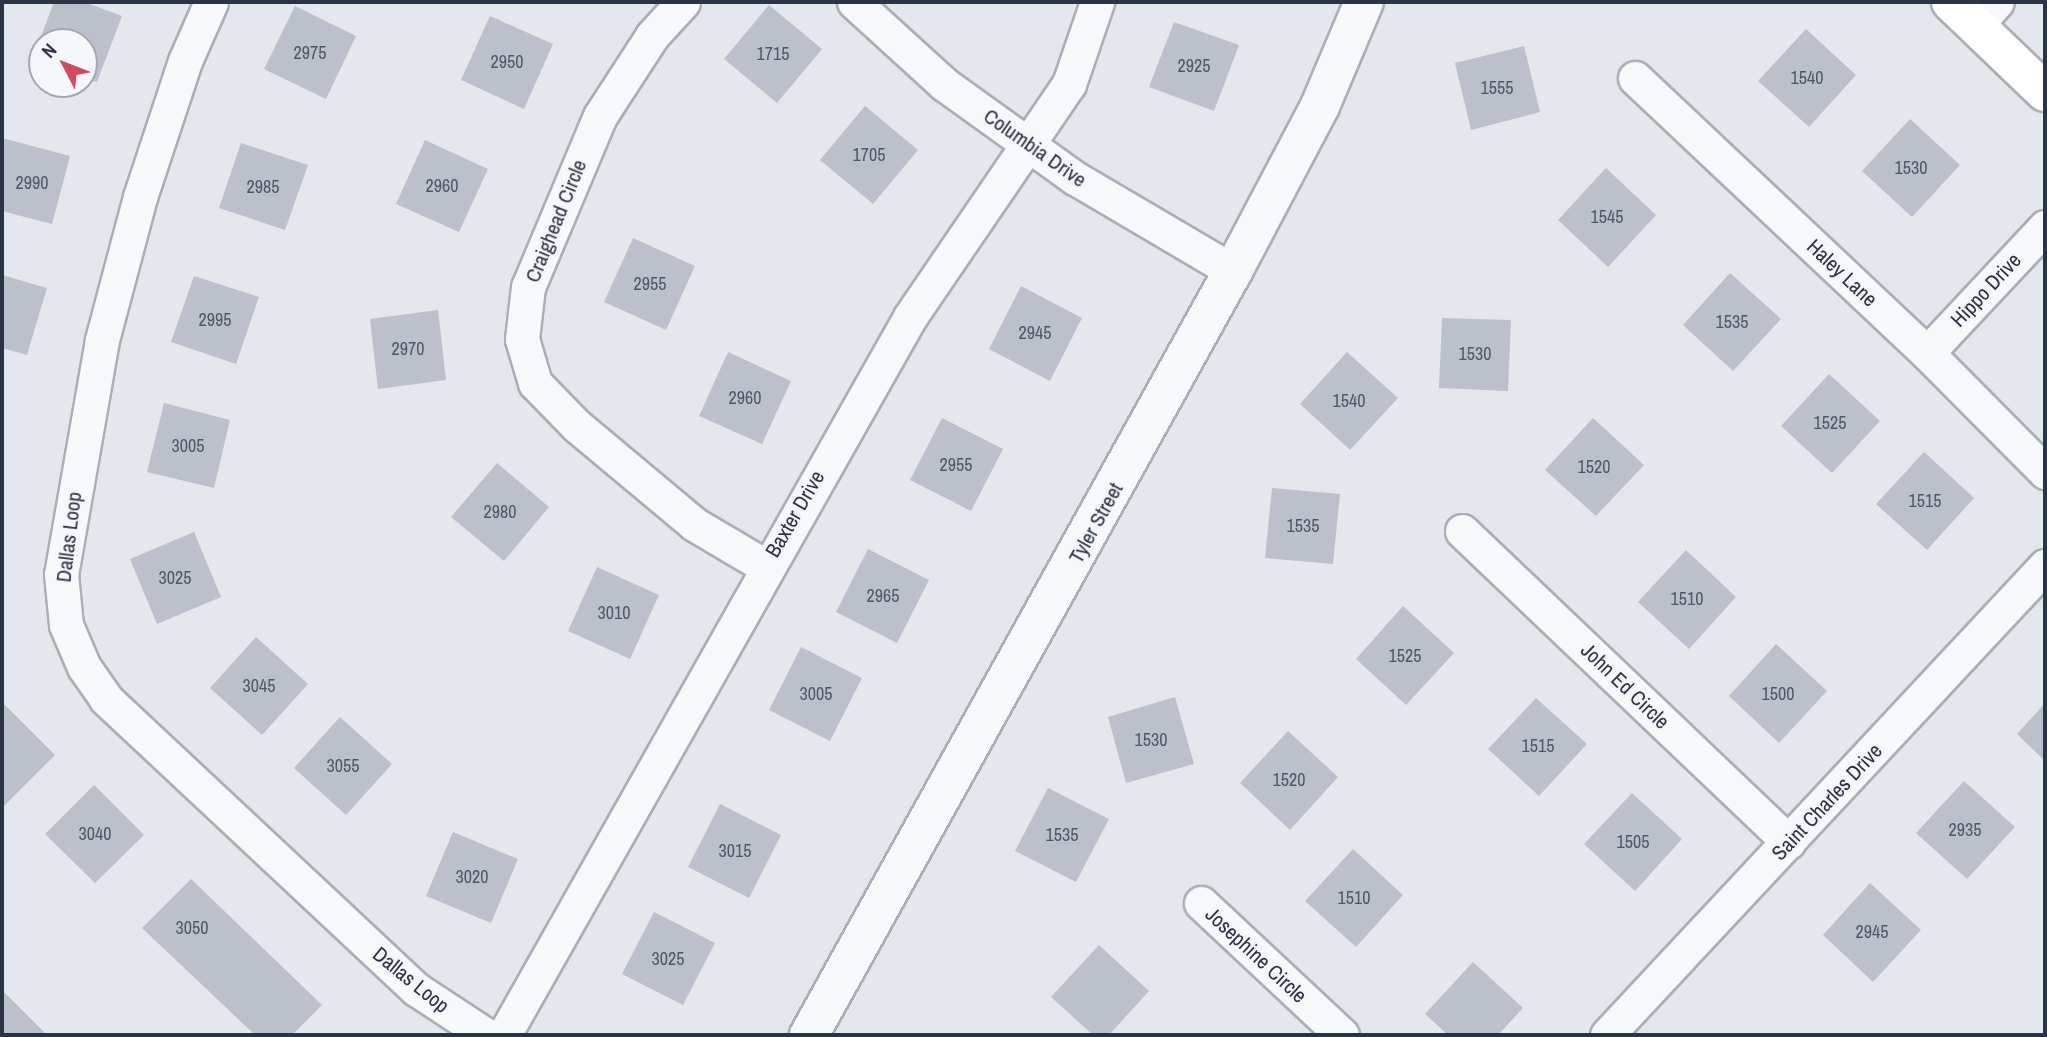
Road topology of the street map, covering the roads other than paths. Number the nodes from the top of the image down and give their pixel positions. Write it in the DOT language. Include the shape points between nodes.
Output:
graph roads {
  1 [pos="211,2"];
  2 [pos="683,2"];
  3 [pos="854,2"];
  4 [pos="1097,2"];
  5 [pos="1364,2"];
  6 [pos="1975,9"];
  7 [pos="1635,78"];
  8 [pos="2045,92"];
  9 [pos="1028,144"];
  10 [pos="2045,228"];
  11 [pos="1233,271"];
  12 [pos="1927,353"];
  13 [pos="2045,472"];
  14 [pos="1462,531"];
  15 [pos="765,566"];
  16 [pos="2045,566"];
  17 [pos="1789,842"];
  18 [pos="1201,904"];
  19 [pos="486,1035"];
  20 [pos="504,1035"];
  21 [pos="809,1035"];
  22 [pos="1342,1035"];
  23 [pos="1607,1035"];
  1 -- 19 [label="street, Dallas Loop" via="185,61 140,197 102,340 63,562 66,625 84,667 106,699 416,989"];
  2 -- 15 [label="street, Craighead Circle" via="652,36 600,116 528,287 522,338 535,383 577,426 694,524"];
  3 -- 9 [label="street, Columbia Drive" via="943,84"];
  4 -- 9 [label="street, Baxter Drive" via="1069,85"];
  5 -- 11 [label="street, Tyler Street" via="1320,106"];
  6 -- 8 [label="main road"];
  7 -- 12 [label="street, Haley Lane"];
  9 -- 11 [label="street, Columbia Drive" via="1075,178"];
  9 -- 15 [label="street, Baxter Drive" via="910,317"];
  10 -- 12 [label="street, Hippo Drive"];
  11 -- 21 [label="street, Tyler Street"];
  12 -- 13 [label="street, Haley Lane"];
  14 -- 17 [label="street, John Ed Circle"];
  15 -- 20 [label="street, Baxter Drive"];
  16 -- 17 [label="street, Saint Charles Drive"];
  17 -- 23 [label="street, Saint Charles Drive"];
  18 -- 22 [label="street, Josephine Circle"];
}
